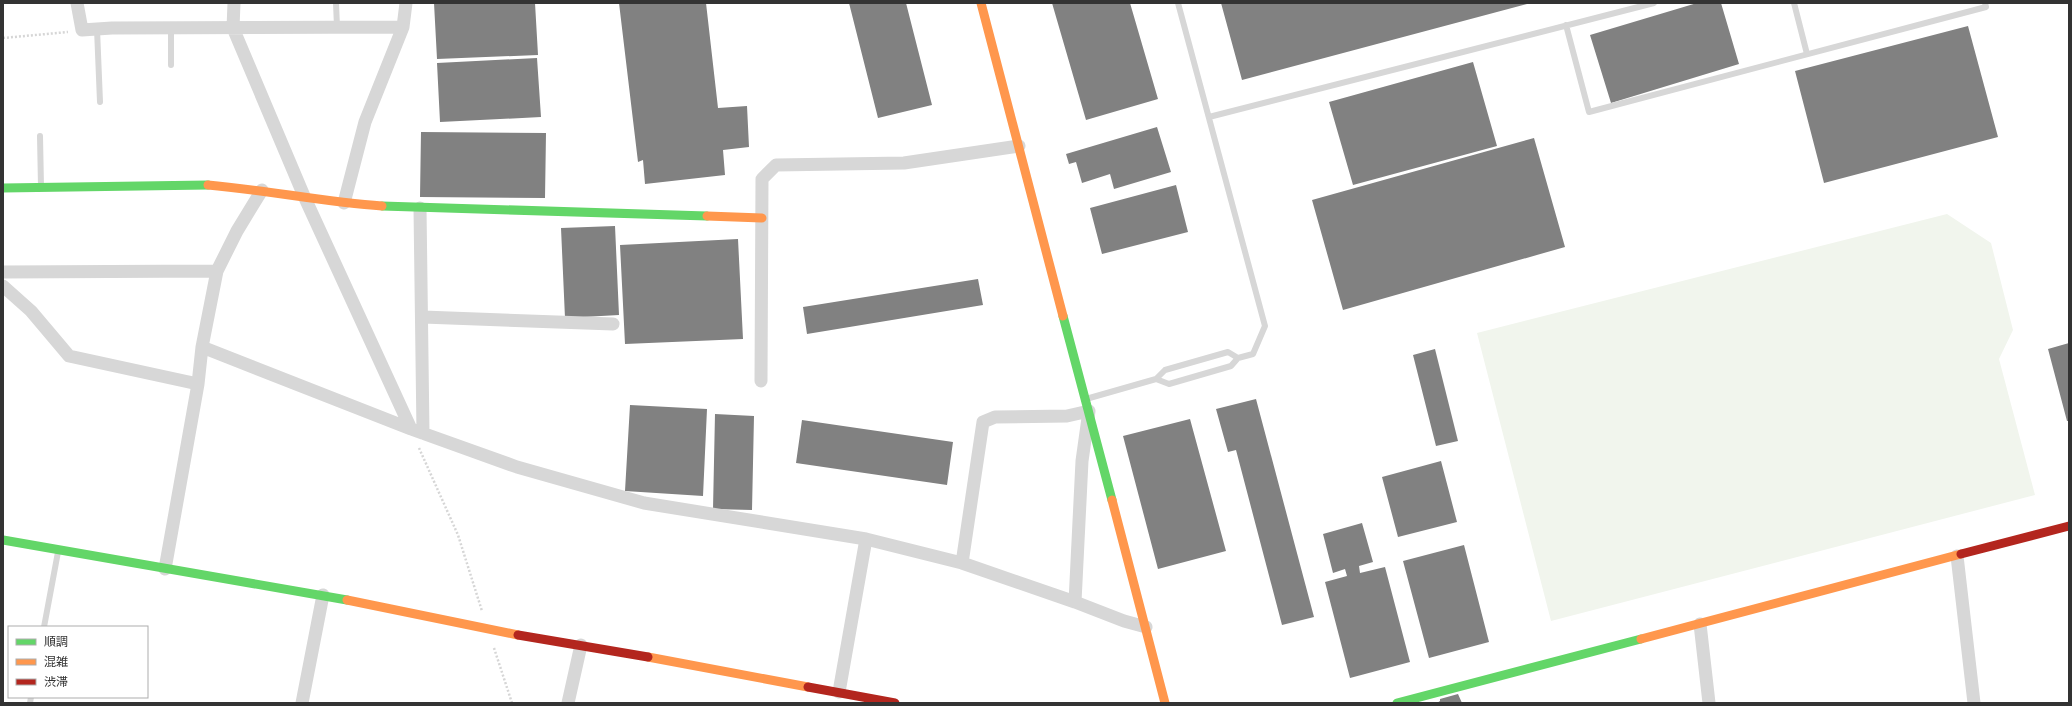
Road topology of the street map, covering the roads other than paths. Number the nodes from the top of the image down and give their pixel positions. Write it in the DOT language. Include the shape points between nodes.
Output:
graph roads {
  1 [pos="77,3"];
  2 [pos="234,3"];
  3 [pos="336,3"];
  4 [pos="406,3"];
  5 [pos="981,3"];
  6 [pos="1178,3"];
  7 [pos="1654,3"];
  8 [pos="1794,3"];
  9 [pos="1985,3"];
  10 [pos="1566,26"];
  11 [pos="403,27"];
  12 [pos="171,28"];
  13 [pos="233,28"];
  14 [pos="336,28"];
  15 [pos="97,29"];
  16 [pos="1807,54"];
  17 [pos="171,65"];
  18 [pos="100,102"];
  19 [pos="1209,117"];
  20 [pos="40,136"];
  21 [pos="1019,146"];
  22 [pos="3,188"];
  23 [pos="41,188"];
  24 [pos="262,190"];
  25 [pos="304,196"];
  26 [pos="344,203"];
  27 [pos="420,208"];
  28 [pos="762,218"];
  29 [pos="217,271"];
  30 [pos="3,272"];
  31 [pos="3,286"];
  32 [pos="423,317"];
  33 [pos="613,324"];
  34 [pos="202,347"];
  35 [pos="1238,358"];
  36 [pos="1156,379"];
  37 [pos="761,381"];
  38 [pos="198,384"];
  39 [pos="1087,405"];
  40 [pos="410,429"];
  41 [pos="423,433"];
  42 [pos="2069,526"];
  43 [pos="3,540"];
  44 [pos="866,540"];
  45 [pos="58,551"];
  46 [pos="1957,556"];
  47 [pos="962,563"];
  48 [pos="165,569"];
  49 [pos="323,595"];
  50 [pos="1075,602"];
  51 [pos="1700,624"];
  52 [pos="44,626"];
  53 [pos="1146,627"];
  54 [pos="581,645"];
  55 [pos="839,695"];
  56 [pos="302,703"];
  57 [pos="568,703"];
  58 [pos="895,703"];
  59 [pos="1165,703"];
  60 [pos="1397,703"];
  61 [pos="1709,703"];
  62 [pos="1974,703"];
  1 -- 15 [label="street" via="82,30"];
  2 -- 13 [label="street"];
  3 -- 14 [label="lane"];
  4 -- 11 [label="street"];
  5 -- 21 [label="street"];
  6 -- 19 [label="lane"];
  7 -- 10 [label="lane"];
  8 -- 16 [label="lane"];
  9 -- 16 [label="lane" via="1986,7"];
  10 -- 16 [label="lane" via="1589,112"];
  10 -- 19 [label="lane"];
  11 -- 14 [label="street"];
  11 -- 26 [label="street" via="365,122"];
  12 -- 13 [label="street"];
  12 -- 15 [label="street"];
  12 -- 17 [label="lane"];
  13 -- 14 [label="street"];
  13 -- 25 [label="street"];
  15 -- 18 [label="lane"];
  19 -- 35 [label="lane" via="1265,326 1253,354"];
  20 -- 23 [label="lane"];
  21 -- 28 [label="street" via="904,163 776,165 762,178"];
  21 -- 39 [label="street"];
  22 -- 23 [label="street"];
  23 -- 24 [label="street" via="196,184"];
  24 -- 25 [label="street"];
  24 -- 29 [label="street"];
  25 -- 26 [label="street"];
  25 -- 40 [label="street"];
  26 -- 27 [label="street"];
  27 -- 28 [label="street"];
  27 -- 32 [label="street"];
  28 -- 37 [label="street"];
  29 -- 30 [label="street"];
  29 -- 34 [label="street"];
  31 -- 38 [label="street" via="31,311 69,356"];
  32 -- 33 [label="street"];
  32 -- 41 [label="street"];
  34 -- 38 [label="street"];
  34 -- 40 [label="street"];
  35 -- 36 [label="lane" via="1231,366 1169,384"];
  35 -- 36 [label="lane" via="1228,352 1165,370"];
  36 -- 39 [label="lane"];
  38 -- 48 [label="street"];
  39 -- 47 [label="street" via="1067,416 995,417 983,422"];
  39 -- 50 [label="street"];
  39 -- 53 [label="street"];
  40 -- 41 [label="street"];
  41 -- 44 [label="street" via="517,467 644,502"];
  42 -- 46 [label="street"];
  43 -- 45 [label="street"];
  44 -- 47 [label="street"];
  44 -- 55 [label="street"];
  45 -- 48 [label="street"];
  45 -- 52 [label="lane"];
  46 -- 51 [label="street"];
  46 -- 62 [label="street"];
  47 -- 50 [label="street"];
  48 -- 49 [label="street"];
  49 -- 54 [label="street" via="489,630"];
  49 -- 56 [label="street"];
  50 -- 53 [label="street"];
  51 -- 60 [label="street"];
  51 -- 61 [label="street"];
  53 -- 59 [label="street"];
  54 -- 55 [label="street"];
  54 -- 57 [label="street"];
  55 -- 58 [label="street"];
}
